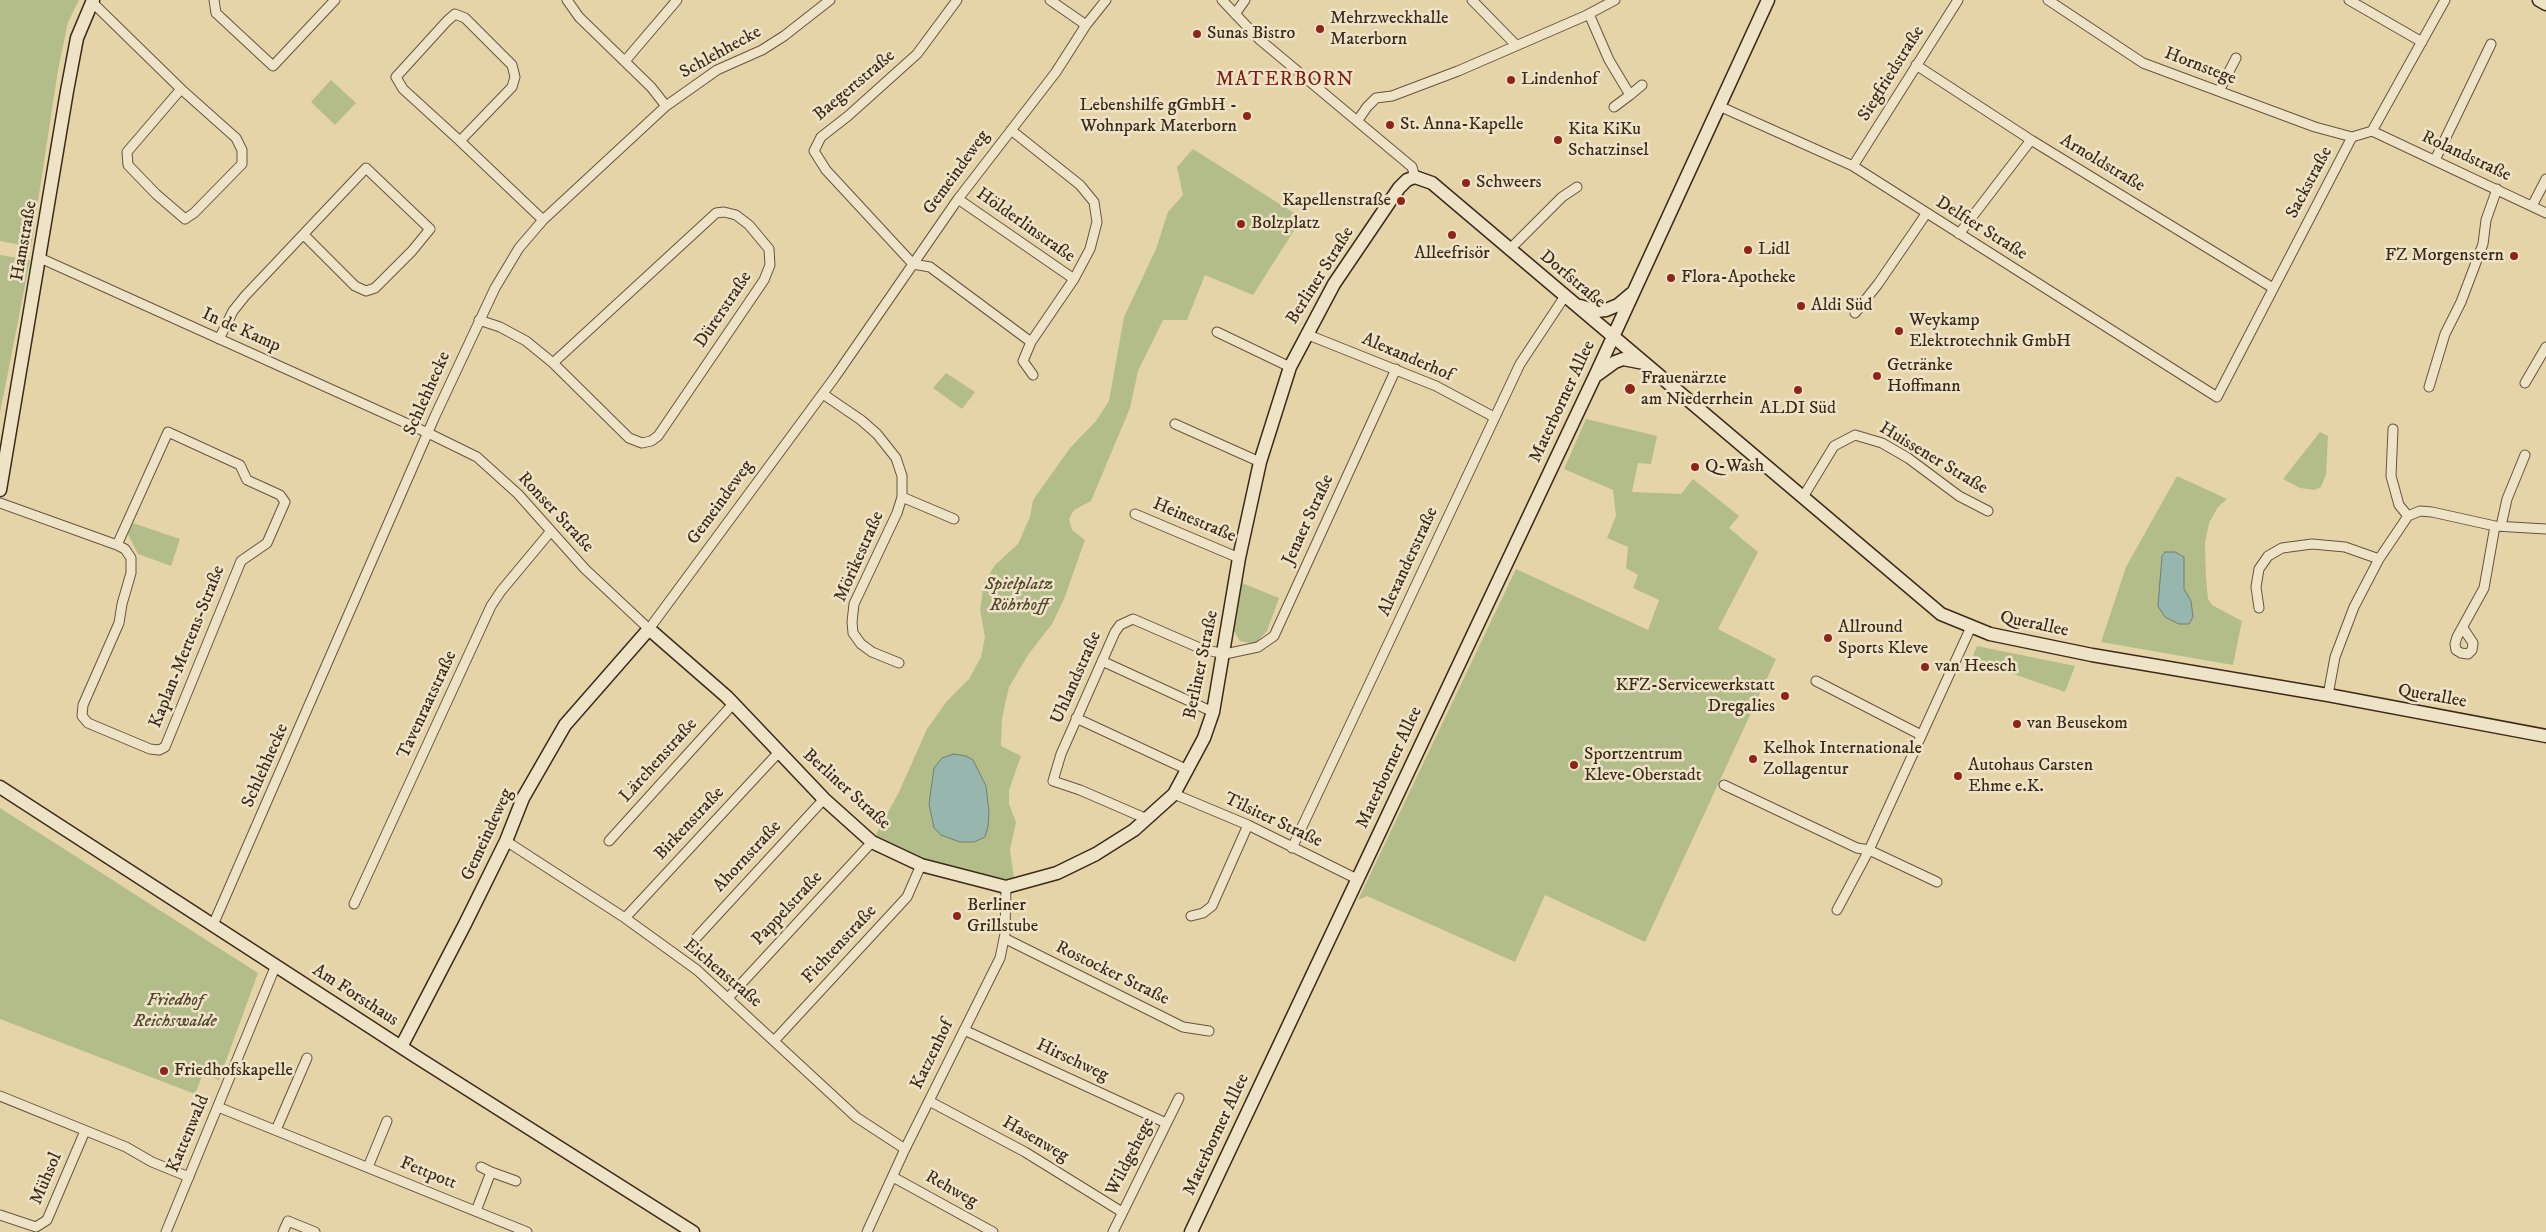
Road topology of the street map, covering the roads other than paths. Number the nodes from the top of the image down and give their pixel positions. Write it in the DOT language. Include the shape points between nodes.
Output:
graph roads {
  1 [pos="214,0"];
  2 [pos="335,0"];
  3 [pos="567,0"];
  4 [pos="677,0"];
  5 [pos="828,0"];
  6 [pos="957,0"];
  7 [pos="1050,0"];
  8 [pos="1106,0"];
  9 [pos="1222,0"];
  10 [pos="1245,0"];
  11 [pos="1472,0"];
  12 [pos="1615,0"];
  13 [pos="1768,0"];
  14 [pos="1958,0"];
  15 [pos="2048,0"];
  16 [pos="2349,0"];
  17 [pos="2446,0"];
  18 [pos="2539,0"];
  19 [pos="92,1"];
  20 [pos="2546,4"];
  21 [pos="1235,14"];
  22 [pos="1589,14"];
  23 [pos="1086,24"];
  24 [pos="2422,42"];
  25 [pos="2491,44"];
  26 [pos="1516,46"];
  27 [pos="2236,58"];
  28 [pos="625,62"];
  29 [pos="1916,65"];
  30 [pos="1642,85"];
  31 [pos="181,89"];
  32 [pos="2219,91"];
  33 [pos="1630,95"];
  34 [pos="666,106"];
  35 [pos="1719,106"];
  36 [pos="1614,107"];
  37 [pos="1358,120"];
  38 [pos="1010,130"];
  39 [pos="2372,131"];
  40 [pos="2352,137"];
  41 [pos="2031,140"];
  42 [pos="460,141"];
  43 [pos="2435,160"];
  44 [pos="1853,166"];
  45 [pos="1415,178"];
  46 [pos="2546,179"];
  47 [pos="1577,187"];
  48 [pos="2497,189"];
  49 [pos="958,199"];
  50 [pos="2532,206"];
  51 [pos="2546,212"];
  52 [pos="1926,214"];
  53 [pos="543,220"];
  54 [pos="1959,234"];
  55 [pos="304,236"];
  56 [pos="1510,250"];
  57 [pos="40,258"];
  58 [pos="914,264"];
  59 [pos="1074,279"];
  60 [pos="2273,288"];
  61 [pos="1634,291"];
  62 [pos="1570,300"];
  63 [pos="1855,314"];
  64 [pos="480,320"];
  65 [pos="1217,332"];
  66 [pos="1306,334"];
  67 [pos="1613,336"];
  68 [pos="219,339"];
  69 [pos="1030,342"];
  70 [pos="2546,346"];
  71 [pos="553,363"];
  72 [pos="1646,364"];
  73 [pos="1290,367"];
  74 [pos="1396,369"];
  75 [pos="1032,375"];
  76 [pos="1595,376"];
  77 [pos="2525,383"];
  78 [pos="2429,387"];
  79 [pos="823,394"];
  80 [pos="2217,397"];
  81 [pos="1494,417"];
  82 [pos="1175,424"];
  83 [pos="2393,429"];
  84 [pos="428,433"];
  85 [pos="2525,455"];
  86 [pos="1260,462"];
  87 [pos="0,490"];
  88 [pos="902,497"];
  89 [pos="1803,497"];
  90 [pos="0,503"];
  91 [pos="1988,511"];
  92 [pos="1135,514"];
  93 [pos="2408,516"];
  94 [pos="954,519"];
  95 [pos="2498,526"];
  96 [pos="2546,529"];
  97 [pos="551,531"];
  98 [pos="117,544"];
  99 [pos="1239,558"];
  100 [pos="2379,559"];
  101 [pos="2260,608"];
  102 [pos="1971,627"];
  103 [pos="2462,628"];
  104 [pos="649,629"];
  105 [pos="1225,654"];
  106 [pos="1102,661"];
  107 [pos="899,663"];
  108 [pos="1816,681"];
  109 [pos="2328,694"];
  110 [pos="733,704"];
  111 [pos="1213,712"];
  112 [pos="1076,718"];
  113 [pos="1921,735"];
  114 [pos="2546,736"];
  115 [pos="779,752"];
  116 [pos="1188,770"];
  117 [pos="1724,785"];
  118 [pos="0,787"];
  119 [pos="1174,794"];
  120 [pos="824,799"];
  121 [pos="1147,819"];
  122 [pos="1248,825"];
  123 [pos="506,840"];
  124 [pos="609,841"];
  125 [pos="872,842"];
  126 [pos="1292,848"];
  127 [pos="1869,850"];
  128 [pos="921,865"];
  129 [pos="1357,879"];
  130 [pos="1938,882"];
  131 [pos="1006,887"];
  132 [pos="354,904"];
  133 [pos="1837,910"];
  134 [pos="1191,916"];
  135 [pos="625,918"];
  136 [pos="213,925"];
  137 [pos="696,937"];
  138 [pos="1004,938"];
  139 [pos="276,965"];
  140 [pos="728,998"];
  141 [pos="964,1030"];
  142 [pos="1209,1030"];
  143 [pos="774,1041"];
  144 [pos="401,1047"];
  145 [pos="307,1058"];
  146 [pos="0,1096"];
  147 [pos="1179,1098"];
  148 [pos="929,1101"];
  149 [pos="218,1107"];
  150 [pos="387,1121"];
  151 [pos="1166,1123"];
  152 [pos="276,1130"];
  153 [pos="85,1131"];
  154 [pos="905,1149"];
  155 [pos="368,1167"];
  156 [pos="481,1168"];
  157 [pos="491,1172"];
  158 [pos="893,1176"];
  159 [pos="189,1177"];
  160 [pos="516,1181"];
  161 [pos="476,1211"];
  162 [pos="1122,1212"];
  163 [pos="0,1215"];
  164 [pos="166,1232"];
  165 [pos="283,1232"];
  166 [pos="315,1232"];
  167 [pos="527,1232"];
  168 [pos="693,1232"];
  169 [pos="867,1232"];
  170 [pos="992,1232"];
  171 [pos="1113,1232"];
  172 [pos="1191,1232"];
  1 -- 2 [label="street" via="216,13 273,66"];
  3 -- 28 [label="street" via="579,17"];
  4 -- 28 [label="street"];
  5 -- 34 [label="street, Schlehhecke" via="784,36 762,50 716,70"];
  6 -- 58 [label="street, Baegertstraße" via="917,54 821,136 814,151 826,170"];
  7 -- 23 [label="street"];
  8 -- 23 [label="street, Gemeindeweg"];
  9 -- 21 [label="street"];
  10 -- 21 [label="street"];
  11 -- 26 [label="street"];
  12 -- 22 [label="street"];
  13 -- 35 [label="street, Materborner Allee"];
  14 -- 29 [label="street, Siegfriedstraße"];
  15 -- 32 [label="street, Hornstege" via="2143,63"];
  16 -- 24 [label="street"];
  17 -- 24 [label="street"];
  18 -- 20 [label="street"];
  19 -- 31 [label="street"];
  19 -- 57 [label="street, Hamstraße" via="77,38"];
  21 -- 37 [label="street" via="1260,39"];
  22 -- 26 [label="street"];
  22 -- 33 [label="street" via="1609,60"];
  23 -- 38 [label="street, Gemeindeweg" via="1056,72"];
  24 -- 39 [label="street"];
  25 -- 43 [label="street"];
  26 -- 37 [label="street" via="1430,82 1392,96 1376,98"];
  27 -- 32 [label="street"];
  28 -- 34 [label="street"];
  29 -- 41 [label="street, Arnoldstraße"];
  29 -- 44 [label="street, Siegfriedstraße"];
  30 -- 33 [label="street"];
  31 -- 31 [label="street" via="236,138 242,150 242,164 194,213 185,218 128,165 127,152"];
  32 -- 40 [label="street, Hornstege" via="2315,127"];
  33 -- 36 [label="street"];
  34 -- 53 [label="street, Schlehhecke"];
  35 -- 44 [label="street, Delfter Straße"];
  35 -- 61 [label="street, Materborner Allee"];
  37 -- 45 [label="street" via="1412,166"];
  38 -- 49 [label="street, Gemeindeweg"];
  38 -- 59 [label="street, Hölderlinstraße" via="1080,184 1094,202 1097,222 1090,249"];
  39 -- 40 [label="street, Sackstraße"];
  39 -- 43 [label="street, Rolandstraße"];
  40 -- 60 [label="street, Sackstraße"];
  41 -- 54 [label="street"];
  41 -- 60 [label="street, Arnoldstraße"];
  42 -- 42 [label="street" via="512,87 515,77 512,65 465,18 455,14 396,77 403,88"];
  42 -- 53 [label="street"];
  43 -- 48 [label="street, Rolandstraße"];
  44 -- 52 [label="street, Delfter Straße"];
  45 -- 56 [label="street, Dorfstraße" via="1432,183"];
  45 -- 66 [label="street, Berliner Straße" via="1406,180 1398,188 1334,284"];
  46 -- 50 [label="street"];
  47 -- 56 [label="street, Dorfstraße" via="1562,197"];
  48 -- 50 [label="street, Rolandstraße"];
  48 -- 78 [label="street" via="2486,220 2483,244 2445,334"];
  49 -- 58 [label="street, Gemeindeweg"];
  49 -- 59 [label="street, Hölderlinstraße"];
  50 -- 51 [label="street, Rolandstraße"];
  52 -- 54 [label="street, Delfter Straße"];
  52 -- 63 [label="street"];
  53 -- 64 [label="street, Schlehhecke" via="520,248"];
  54 -- 80 [label="street, Delfter Straße"];
  55 -- 55 [label="street" via="366,168 430,229 375,288 366,291 355,286"];
  55 -- 68 [label="street" via="233,310"];
  56 -- 62 [label="street, Dorfstraße"];
  57 -- 68 [label="street, In de Kamp"];
  57 -- 87 [label="street, Hamstraße"];
  58 -- 69 [label="street" via="930,267"];
  58 -- 79 [label="street, Gemeindeweg"];
  59 -- 69 [label="street, Hölderlinstraße"];
  60 -- 80 [label="street, Sackstraße"];
  61 -- 62 [label="street" via="1618,305 1606,310 1596,311"];
  61 -- 67 [label="street, Materborner Allee"];
  62 -- 67 [label="street, Dorfstraße"];
  62 -- 81 [label="street, Alexanderstraße" via="1520,364"];
  64 -- 71 [label="street, Dürerstraße" via="526,341"];
  64 -- 84 [label="street, Schlehhecke"];
  65 -- 73 [label="street"];
  66 -- 73 [label="street, Berliner Straße"];
  66 -- 74 [label="street, Alexanderhof"];
  67 -- 72 [label="street, Querallee"];
  67 -- 76 [label="street, Materborner Allee"];
  68 -- 84 [label="street, In de Kamp"];
  69 -- 75 [label="street, Hölderlinstraße" via="1023,361"];
  70 -- 77 [label="street"];
  71 -- 71 [label="street, Dürerstraße" via="629,438 642,444 651,441 658,436 764,280 770,266 769,249 749,225 736,216 716,213"];
  72 -- 76 [label="street" via="1623,359"];
  72 -- 89 [label="street, Querallee"];
  73 -- 86 [label="street, Berliner Straße"];
  74 -- 81 [label="street, Alexanderhof"];
  74 -- 105 [label="street, Jenaer Straße" via="1274,636 1258,647"];
  76 -- 129 [label="street, Materborner Allee"];
  79 -- 88 [label="street, Mörikestraße" via="862,420 888,447 902,476"];
  79 -- 104 [label="street, Gemeindeweg"];
  81 -- 126 [label="street, Alexanderstraße"];
  82 -- 86 [label="street"];
  83 -- 93 [label="street" via="2391,476 2399,505"];
  84 -- 97 [label="street, Ronser Straße" via="477,457 518,494"];
  84 -- 136 [label="street, Schlehhecke"];
  85 -- 95 [label="street"];
  86 -- 99 [label="street, Berliner Straße"];
  88 -- 94 [label="street, Mörikestraße"];
  88 -- 107 [label="street, Mörikestraße" via="898,513 854,604 852,622 853,634 860,644"];
  89 -- 91 [label="street, Huissener Straße" via="1834,446 1855,435 1882,443 1959,496"];
  89 -- 102 [label="street, Querallee" via="1929,605"];
  90 -- 98 [label="street"];
  92 -- 99 [label="street, Heinestraße"];
  93 -- 95 [label="street" via="2420,511 2432,512"];
  93 -- 100 [label="street"];
  95 -- 96 [label="street"];
  95 -- 103 [label="street" via="2484,588"];
  97 -- 104 [label="street, Ronser Straße" via="585,569"];
  97 -- 132 [label="street, Tavenraatstraße" via="491,606"];
  98 -- 98 [label="street, Kaplan-Mertens-Straße" via="125,548 132,558 132,573 119,623 83,705 82,716 88,723 159,750 164,747 241,561 267,543 285,502 280,495 247,480 240,465 168,432"];
  99 -- 105 [label="street, Berliner Straße"];
  100 -- 101 [label="street" via="2345,547 2312,544 2282,548 2268,556 2259,569 2256,587"];
  100 -- 109 [label="street" via="2351,615"];
  102 -- 109 [label="street, Querallee" via="1990,634 2092,655"];
  102 -- 113 [label="street"];
  104 -- 110 [label="street, Berliner Straße"];
  104 -- 123 [label="street, Gemeindeweg" via="565,725 524,798"];
  105 -- 106 [label="street, Uhlandstraße" via="1202,649 1133,619 1120,625"];
  105 -- 111 [label="street, Berliner Straße"];
  106 -- 111 [label="street"];
  106 -- 112 [label="street, Uhlandstraße"];
  108 -- 113 [label="street"];
  109 -- 114 [label="street, Querallee"];
  110 -- 115 [label="street, Berliner Straße"];
  110 -- 124 [label="street, Lärchenstraße"];
  111 -- 116 [label="street, Berliner Straße"];
  112 -- 116 [label="street"];
  112 -- 121 [label="street, Uhlandstraße" via="1053,781"];
  113 -- 127 [label="street"];
  115 -- 120 [label="street, Berliner Straße"];
  115 -- 135 [label="street, Birkenstraße"];
  116 -- 119 [label="street, Berliner Straße"];
  117 -- 127 [label="street" via="1857,848"];
  118 -- 136 [label="street, Am Forsthaus"];
  119 -- 121 [label="street, Berliner Straße"];
  119 -- 122 [label="street, Tilsiter Straße"];
  120 -- 125 [label="street, Berliner Straße"];
  120 -- 137 [label="street, Ahornstraße"];
  121 -- 131 [label="street, Berliner Straße" via="1090,857 1057,873"];
  122 -- 126 [label="street, Tilsiter Straße"];
  122 -- 134 [label="street" via="1212,906"];
  123 -- 135 [label="street, Eichenstraße"];
  123 -- 144 [label="street, Gemeindeweg"];
  125 -- 128 [label="street, Berliner Straße"];
  125 -- 140 [label="street, Pappelstraße"];
  126 -- 129 [label="street, Tilsiter Straße"];
  127 -- 130 [label="street"];
  127 -- 133 [label="street"];
  128 -- 131 [label="street, Berliner Straße"];
  128 -- 143 [label="street, Fichtenstraße" via="907,897"];
  129 -- 172 [label="street, Materborner Allee"];
  131 -- 138 [label="street, Katzenhof"];
  135 -- 140 [label="street, Eichenstraße" via="697,970"];
  136 -- 139 [label="street, Am Forsthaus"];
  138 -- 141 [label="street, Katzenhof" via="1000,958"];
  138 -- 142 [label="street, Rostocker Straße" via="1183,1027"];
  139 -- 144 [label="street, Am Forsthaus"];
  139 -- 149 [label="street, Kattenwald"];
  140 -- 143 [label="street, Eichenstraße"];
  141 -- 148 [label="street, Katzenhof"];
  141 -- 151 [label="street, Hirschweg"];
  143 -- 154 [label="street, Eichenstraße" via="856,1117"];
  144 -- 168 [label="street, Am Forsthaus"];
  145 -- 152 [label="street"];
  146 -- 153 [label="street"];
  147 -- 151 [label="street, Wildgehege"];
  148 -- 154 [label="street, Katzenhof"];
  148 -- 162 [label="street, Hasenweg" via="1025,1152"];
  149 -- 152 [label="street, Fettpott"];
  149 -- 159 [label="street, Kattenwald"];
  150 -- 155 [label="street"];
  151 -- 162 [label="street, Wildgehege"];
  152 -- 155 [label="street, Fettpott"];
  153 -- 159 [label="street"];
  153 -- 163 [label="street, Mühsol" via="48,1220 36,1227"];
  154 -- 158 [label="street, Katzenhof"];
  155 -- 161 [label="street, Fettpott"];
  156 -- 157 [label="street, Fettpott"];
  157 -- 160 [label="street, Fettpott"];
  157 -- 161 [label="street"];
  158 -- 169 [label="street, Katzenhof"];
  158 -- 170 [label="street, Rehweg"];
  159 -- 164 [label="street, Kattenwald"];
  161 -- 167 [label="street, Fettpott"];
  162 -- 171 [label="street, Wildgehege"];
  165 -- 166 [label="street" via="288,1221"];
}
